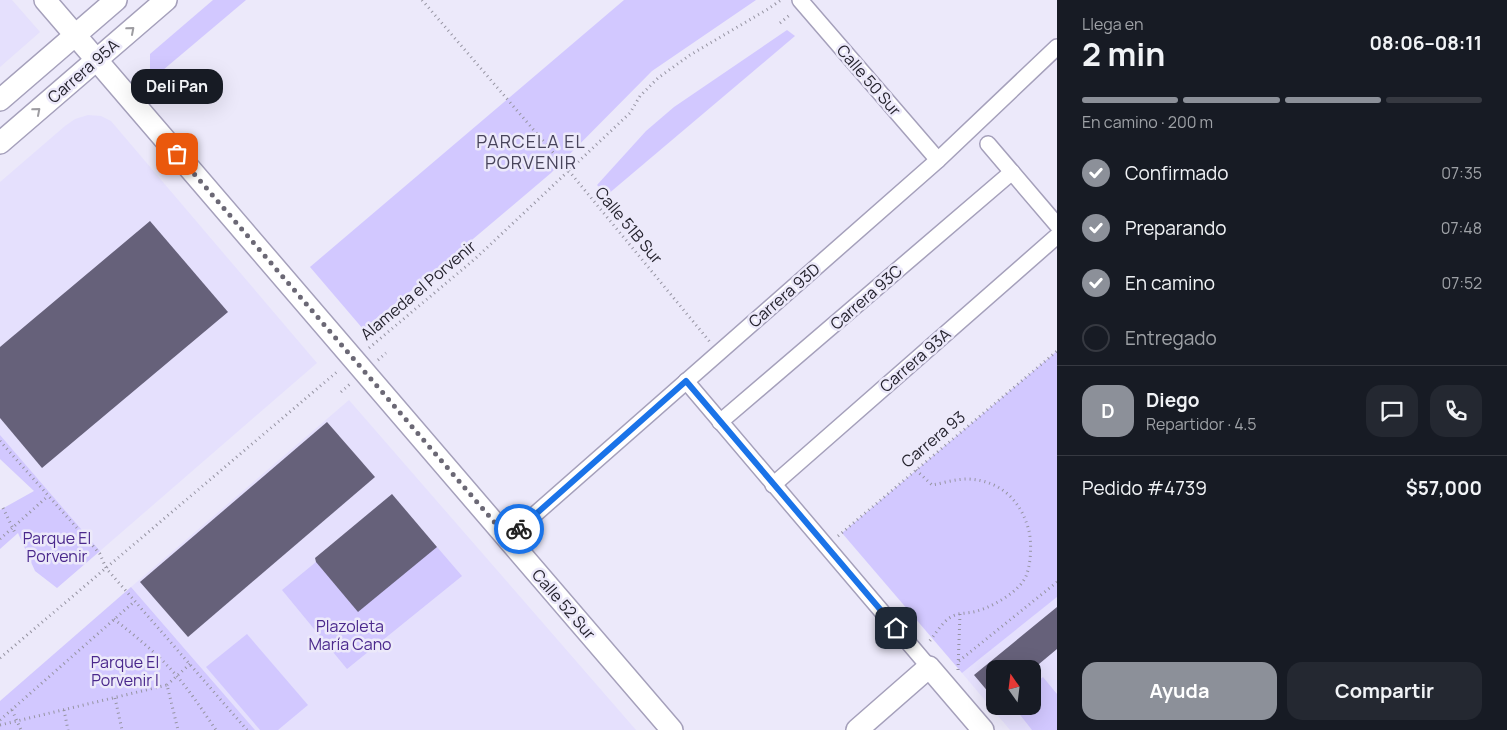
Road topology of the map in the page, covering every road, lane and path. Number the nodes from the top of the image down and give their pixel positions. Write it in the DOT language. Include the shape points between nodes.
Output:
graph roads {
  1 [pos="45,0"];
  2 [pos="116,0"];
  3 [pos="166,0"];
  4 [pos="422,0"];
  5 [pos="781,0"];
  6 [pos="800,0"];
  7 [pos="75,35"];
  8 [pos="1057,47"];
  9 [pos="96,60"];
  10 [pos="0,100"];
  11 [pos="0,143"];
  12 [pos="988,144"];
  13 [pos="938,160"];
  14 [pos="569,171"];
  15 [pos="1012,172"];
  16 [pos="1057,225"];
  17 [pos="1057,236"];
  18 [pos="1057,351"];
  19 [pos="719,352"];
  20 [pos="353,359"];
  21 [pos="686,381"];
  22 [pos="720,422"];
  23 [pos="0,441"];
  24 [pos="916,470"];
  25 [pos="774,485"];
  26 [pos="48,496"];
  27 [pos="3,508"];
  28 [pos="12,528"];
  29 [pos="16,535"];
  30 [pos="508,538"];
  31 [pos="0,539"];
  32 [pos="826,546"];
  33 [pos="106,568"];
  34 [pos="1057,582"];
  35 [pos="135,601"];
  36 [pos="960,613"];
  37 [pos="114,619"];
  38 [pos="0,658"];
  39 [pos="924,661"];
  40 [pos="959,661"];
  41 [pos="190,664"];
  42 [pos="177,676"];
  43 [pos="167,685"];
  44 [pos="114,698"];
  45 [pos="956,699"];
  46 [pos="12,710"];
  47 [pos="64,710"];
  48 [pos="0,720"];
  49 [pos="17,722"];
  50 [pos="0,726"];
  51 [pos="21,730"];
  52 [pos="68,730"];
  53 [pos="122,730"];
  54 [pos="178,730"];
  55 [pos="216,730"];
  56 [pos="245,730"];
  57 [pos="672,730"];
  58 [pos="857,730"];
  59 [pos="983,730"];
  1 -- 7 [label="street, Calle 52 Sur"];
  2 -- 7 [label="street, Carrera 95A"];
  9 -- 3 [label="street, Carrera 95A, one-way"];
  4 -- 14 [label="path, Calle 51B Sur"];
  5 -- 14 [label="path, Alameda el Porvenir" via="658,78 640,96 630,113"];
  6 -- 13 [label="street, Calle 50 Sur"];
  7 -- 9 [label="street, Calle 52 Sur"];
  7 -- 10 [label="street, Carrera 95A"];
  8 -- 13 [label="street, Carrera 93D"];
  11 -- 9 [label="street, Carrera 95A, one-way"];
  9 -- 20 [label="street, Calle 52 Sur"];
  12 -- 15 [label="street"];
  13 -- 19 [label="street, Carrera 93D"];
  14 -- 19 [label="path, Calle 51B Sur"];
  14 -- 20 [label="path, Alameda el Porvenir" via="476,258"];
  15 -- 16 [label="street"];
  15 -- 22 [label="street, Carrera 93C"];
  17 -- 25 [label="street, Carrera 93A"];
  18 -- 24 [label="path, Carrera 93"];
  19 -- 21 [label="street, Carrera 93D"];
  20 -- 30 [label="street, Calle 52 Sur"];
  20 -- 33 [label="path, Alameda el Porvenir"];
  21 -- 22 [label="street"];
  21 -- 30 [label="street, Carrera 93D"];
  22 -- 25 [label="street"];
  23 -- 26 [label="path"];
  24 -- 32 [label="path, Carrera 93"];
  24 -- 36 [label="path" via="932,485 966,479 1001,488 1016,502 1025,518 1031,539 1025,579 1011,594 996,603 977,612"];
  25 -- 32 [label="street"];
  26 -- 28 [label="path"];
  26 -- 33 [label="path" via="100,554"];
  27 -- 28 [label="path"];
  28 -- 29 [label="path"];
  28 -- 31 [label="path"];
  30 -- 57 [label="street, Calle 52 Sur"];
  32 -- 39 [label="street"];
  33 -- 35 [label="path"];
  33 -- 38 [label="path, Alameda el Porvenir"];
  34 -- 40 [label="path"];
  35 -- 37 [label="path"];
  35 -- 41 [label="path"];
  36 -- 39 [label="path" via="949,617"];
  36 -- 40 [label="path"];
  37 -- 42 [label="path"];
  37 -- 46 [label="path"];
  39 -- 45 [label="street"];
  39 -- 58 [label="street"];
  40 -- 45 [label="path"];
  41 -- 42 [label="path"];
  41 -- 56 [label="path"];
  42 -- 43 [label="path"];
  42 -- 55 [label="path"];
  43 -- 44 [label="path"];
  43 -- 54 [label="path"];
  44 -- 47 [label="path"];
  44 -- 53 [label="path"];
  45 -- 59 [label="street"];
  46 -- 48 [label="path"];
  46 -- 49 [label="path"];
  47 -- 49 [label="path"];
  47 -- 52 [label="path"];
  49 -- 50 [label="path"];
  49 -- 51 [label="path"];
}
